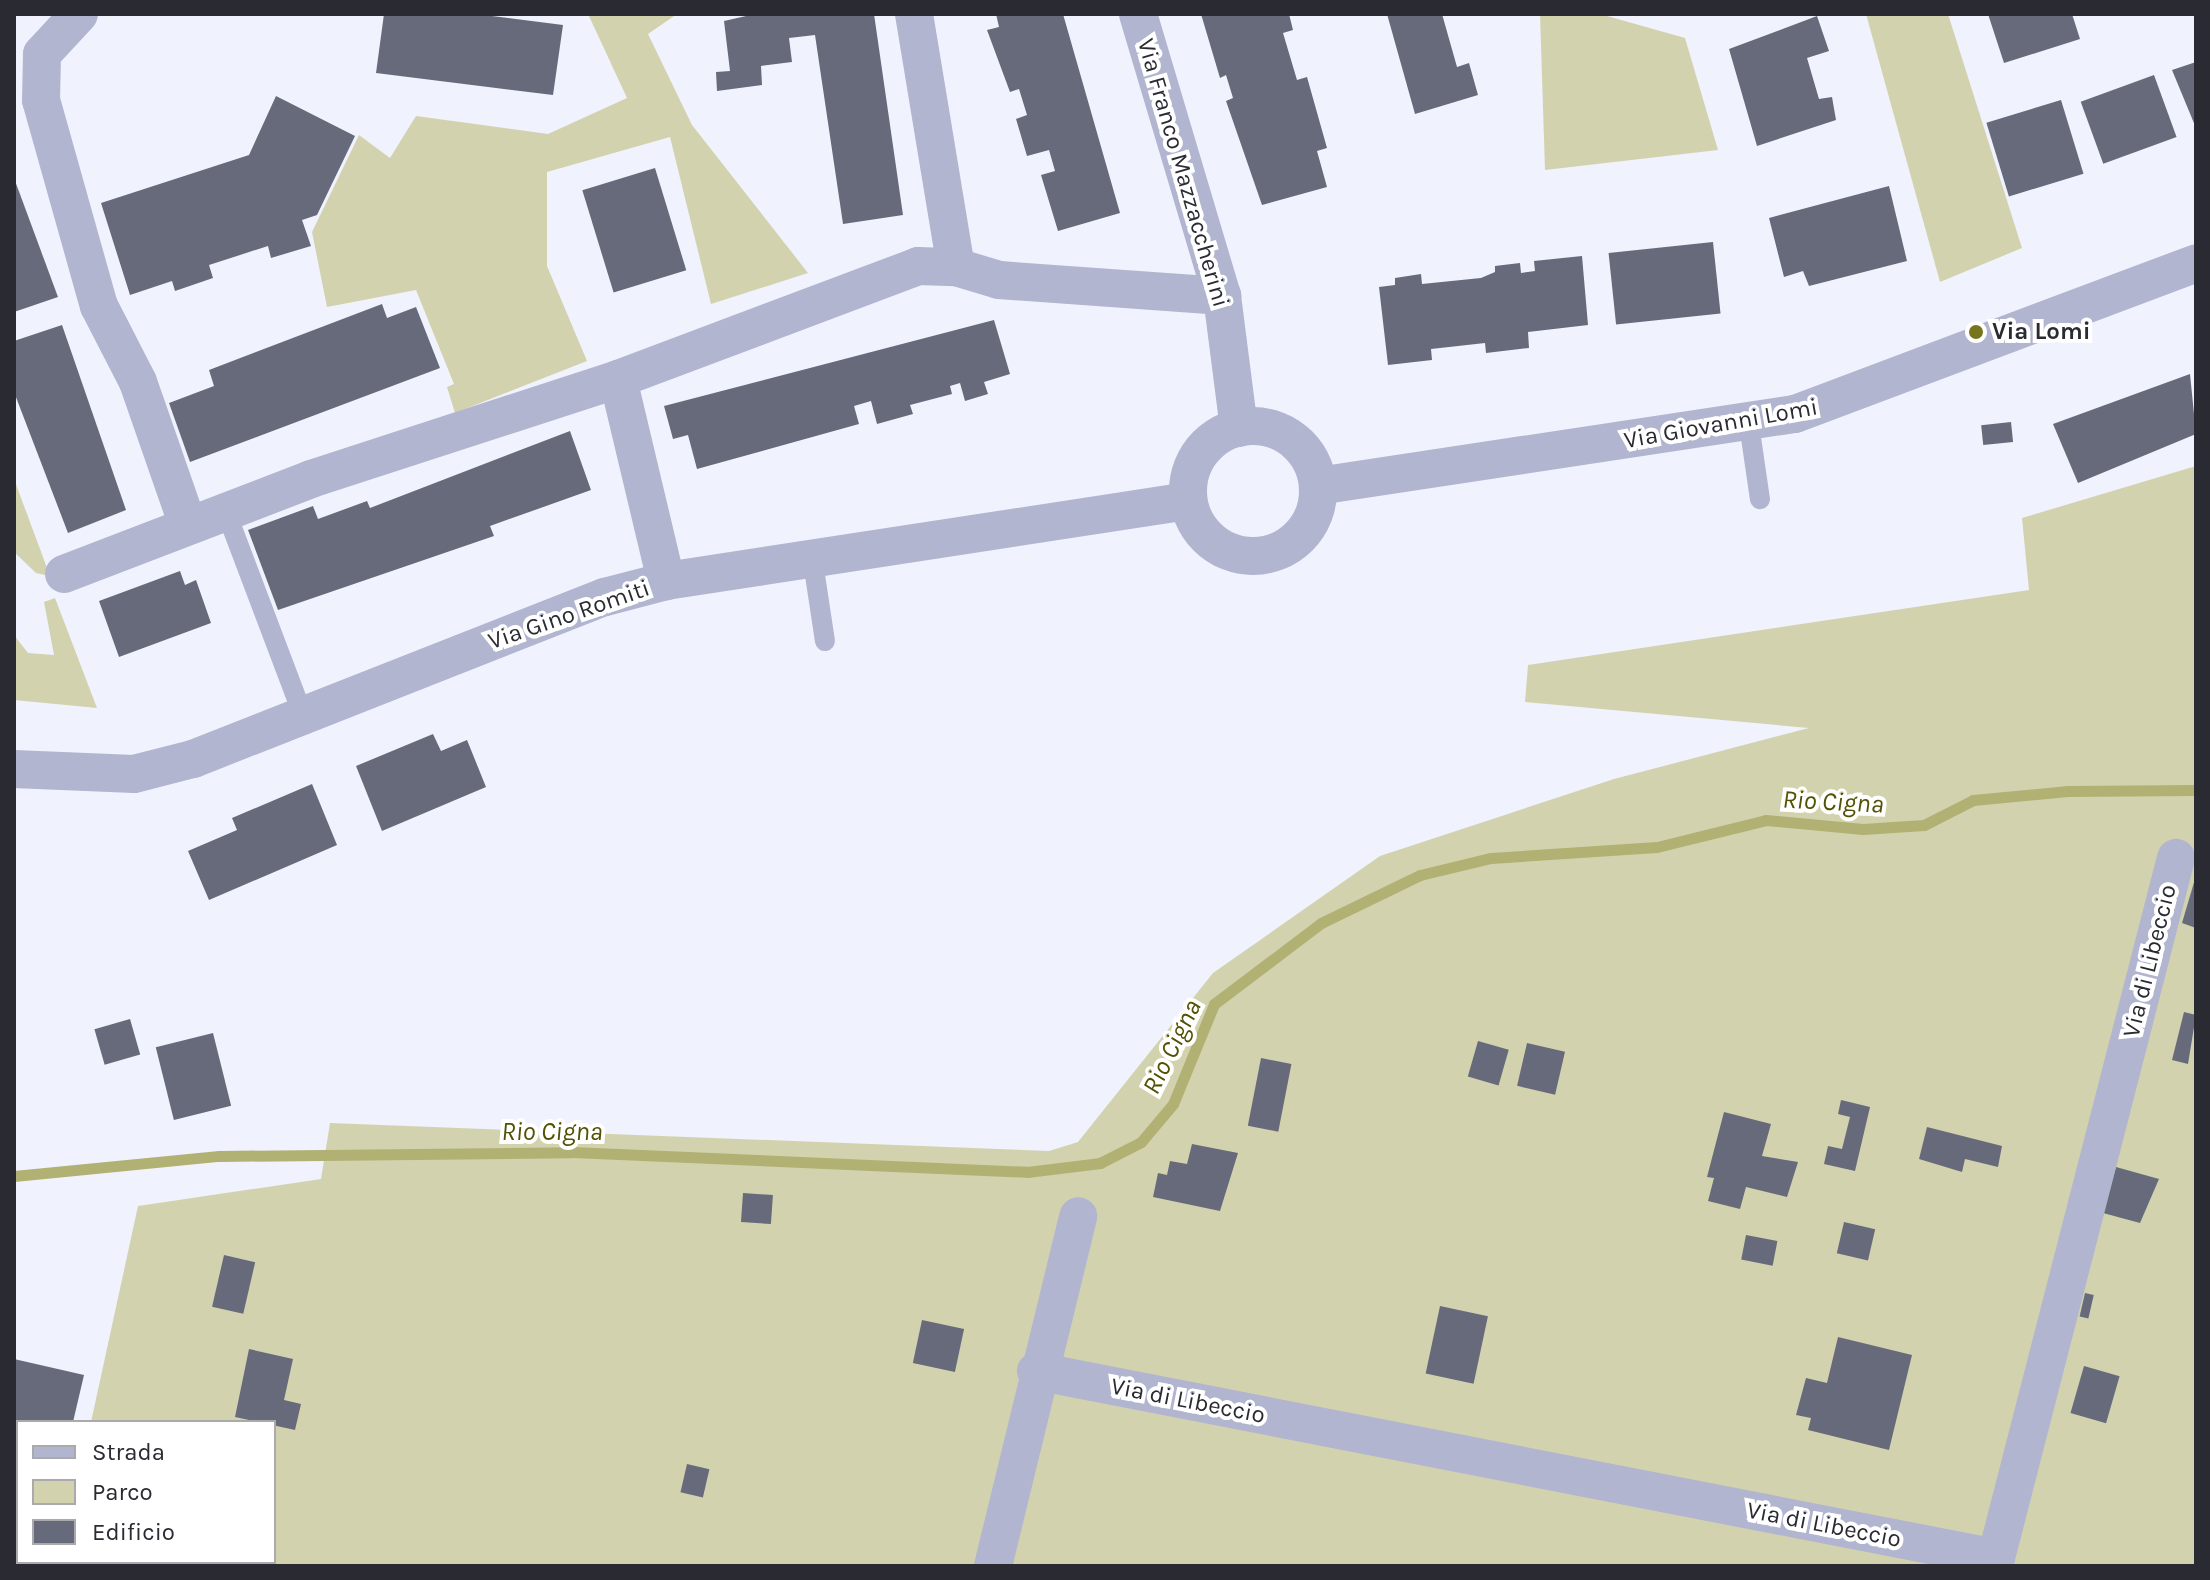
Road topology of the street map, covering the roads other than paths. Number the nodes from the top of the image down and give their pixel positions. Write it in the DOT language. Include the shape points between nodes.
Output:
graph roads {
  1 [pos="79,14"];
  2 [pos="914,14"];
  3 [pos="1138,14"];
  4 [pos="2196,263"];
  5 [pos="956,267"];
  6 [pos="1222,296"];
  7 [pos="618,379"];
  8 [pos="1749,424"];
  9 [pos="1239,428"];
  10 [pos="1318,486"];
  11 [pos="1760,499"];
  12 [pos="1188,501"];
  13 [pos="225,509"];
  14 [pos="187,523"];
  15 [pos="813,562"];
  16 [pos="64,574"];
  17 [pos="666,581"];
  18 [pos="825,641"];
  19 [pos="303,715"];
  20 [pos="14,769"];
  21 [pos="2176,858"];
  22 [pos="1078,1216"];
  23 [pos="1036,1371"];
  24 [pos="993,1566"];
  1 -- 14 [label="street" via="42,54 41,100 99,306 138,382"];
  2 -- 5 [label="street"];
  3 -- 6 [label="street, Via Franco Mazzaccherini"];
  4 -- 8 [label="street, Via Giovanni Lomi" via="1835,403"];
  5 -- 6 [label="street" via="999,280"];
  5 -- 7 [label="street" via="918,266"];
  6 -- 9 [label="street, Via Franco Mazzaccherini"];
  7 -- 13 [label="street"];
  7 -- 17 [label="street"];
  8 -- 10 [label="street, Via Giovanni Lomi"];
  8 -- 11 [label="lane"];
  9 -- 10 [label="street" via="1279,431 1297,443"];
  9 -- 12 [label="street" via="1199,454"];
  10 -- 12 [label="street" via="1310,523 1295,541 1252,557 1209,541"];
  12 -- 15 [label="street, Via Gino Romiti"];
  13 -- 14 [label="street"];
  13 -- 19 [label="lane"];
  14 -- 16 [label="street"];
  15 -- 17 [label="street, Via Gino Romiti"];
  15 -- 18 [label="lane"];
  17 -- 19 [label="street, Via Gino Romiti" via="605,597"];
  19 -- 20 [label="street, Via Gino Romiti" via="193,759 134,774"];
  21 -- 23 [label="street, Via di Libeccio" via="1996,1558"];
  22 -- 23 [label="street"];
  23 -- 24 [label="street"];
}
